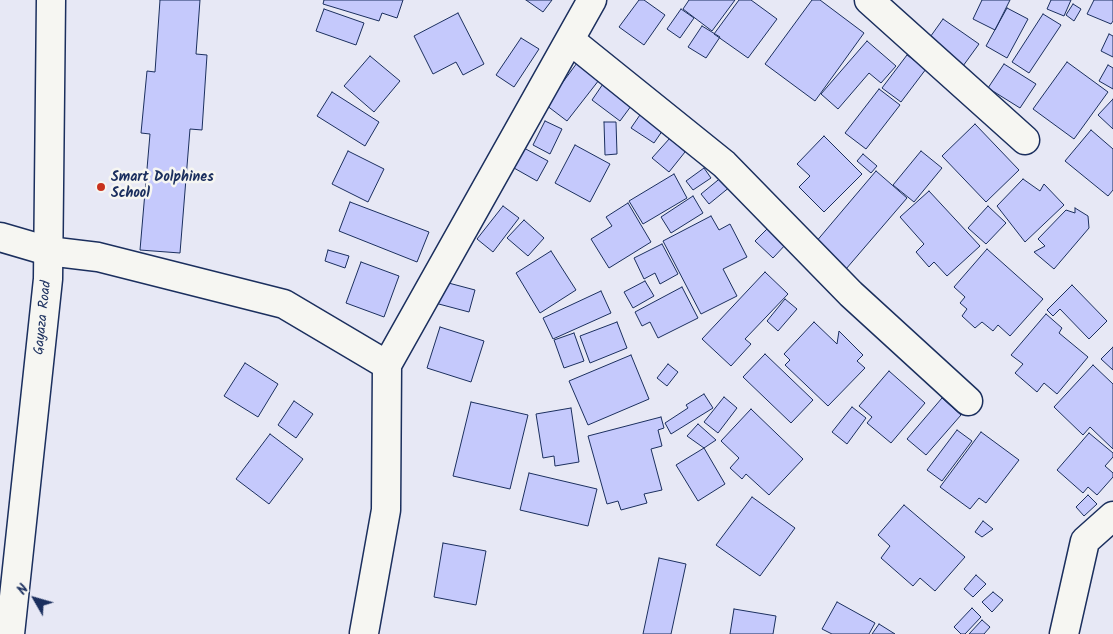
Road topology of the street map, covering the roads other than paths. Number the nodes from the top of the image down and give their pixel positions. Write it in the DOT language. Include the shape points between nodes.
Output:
graph roads {
  1 [pos="51,0"];
  2 [pos="592,0"];
  3 [pos="869,0"];
  4 [pos="570,40"];
  5 [pos="1025,140"];
  6 [pos="0,237"];
  7 [pos="48,251"];
  8 [pos="388,365"];
  9 [pos="968,401"];
  10 [pos="1113,516"];
  11 [pos="10,634"];
  12 [pos="365,634"];
  13 [pos="1064,634"];
  1 -- 7 [label="street, Gayaza Road"];
  2 -- 4 [label="street"];
  3 -- 5 [label="street"];
  4 -- 8 [label="street"];
  4 -- 9 [label="street" via="724,164 851,294"];
  6 -- 7 [label="street"];
  7 -- 8 [label="street" via="98,257 284,304"];
  7 -- 11 [label="street, Gayaza Road" via="48,279"];
  8 -- 12 [label="street" via="386,510"];
  10 -- 13 [label="street" via="1085,541"];
}
